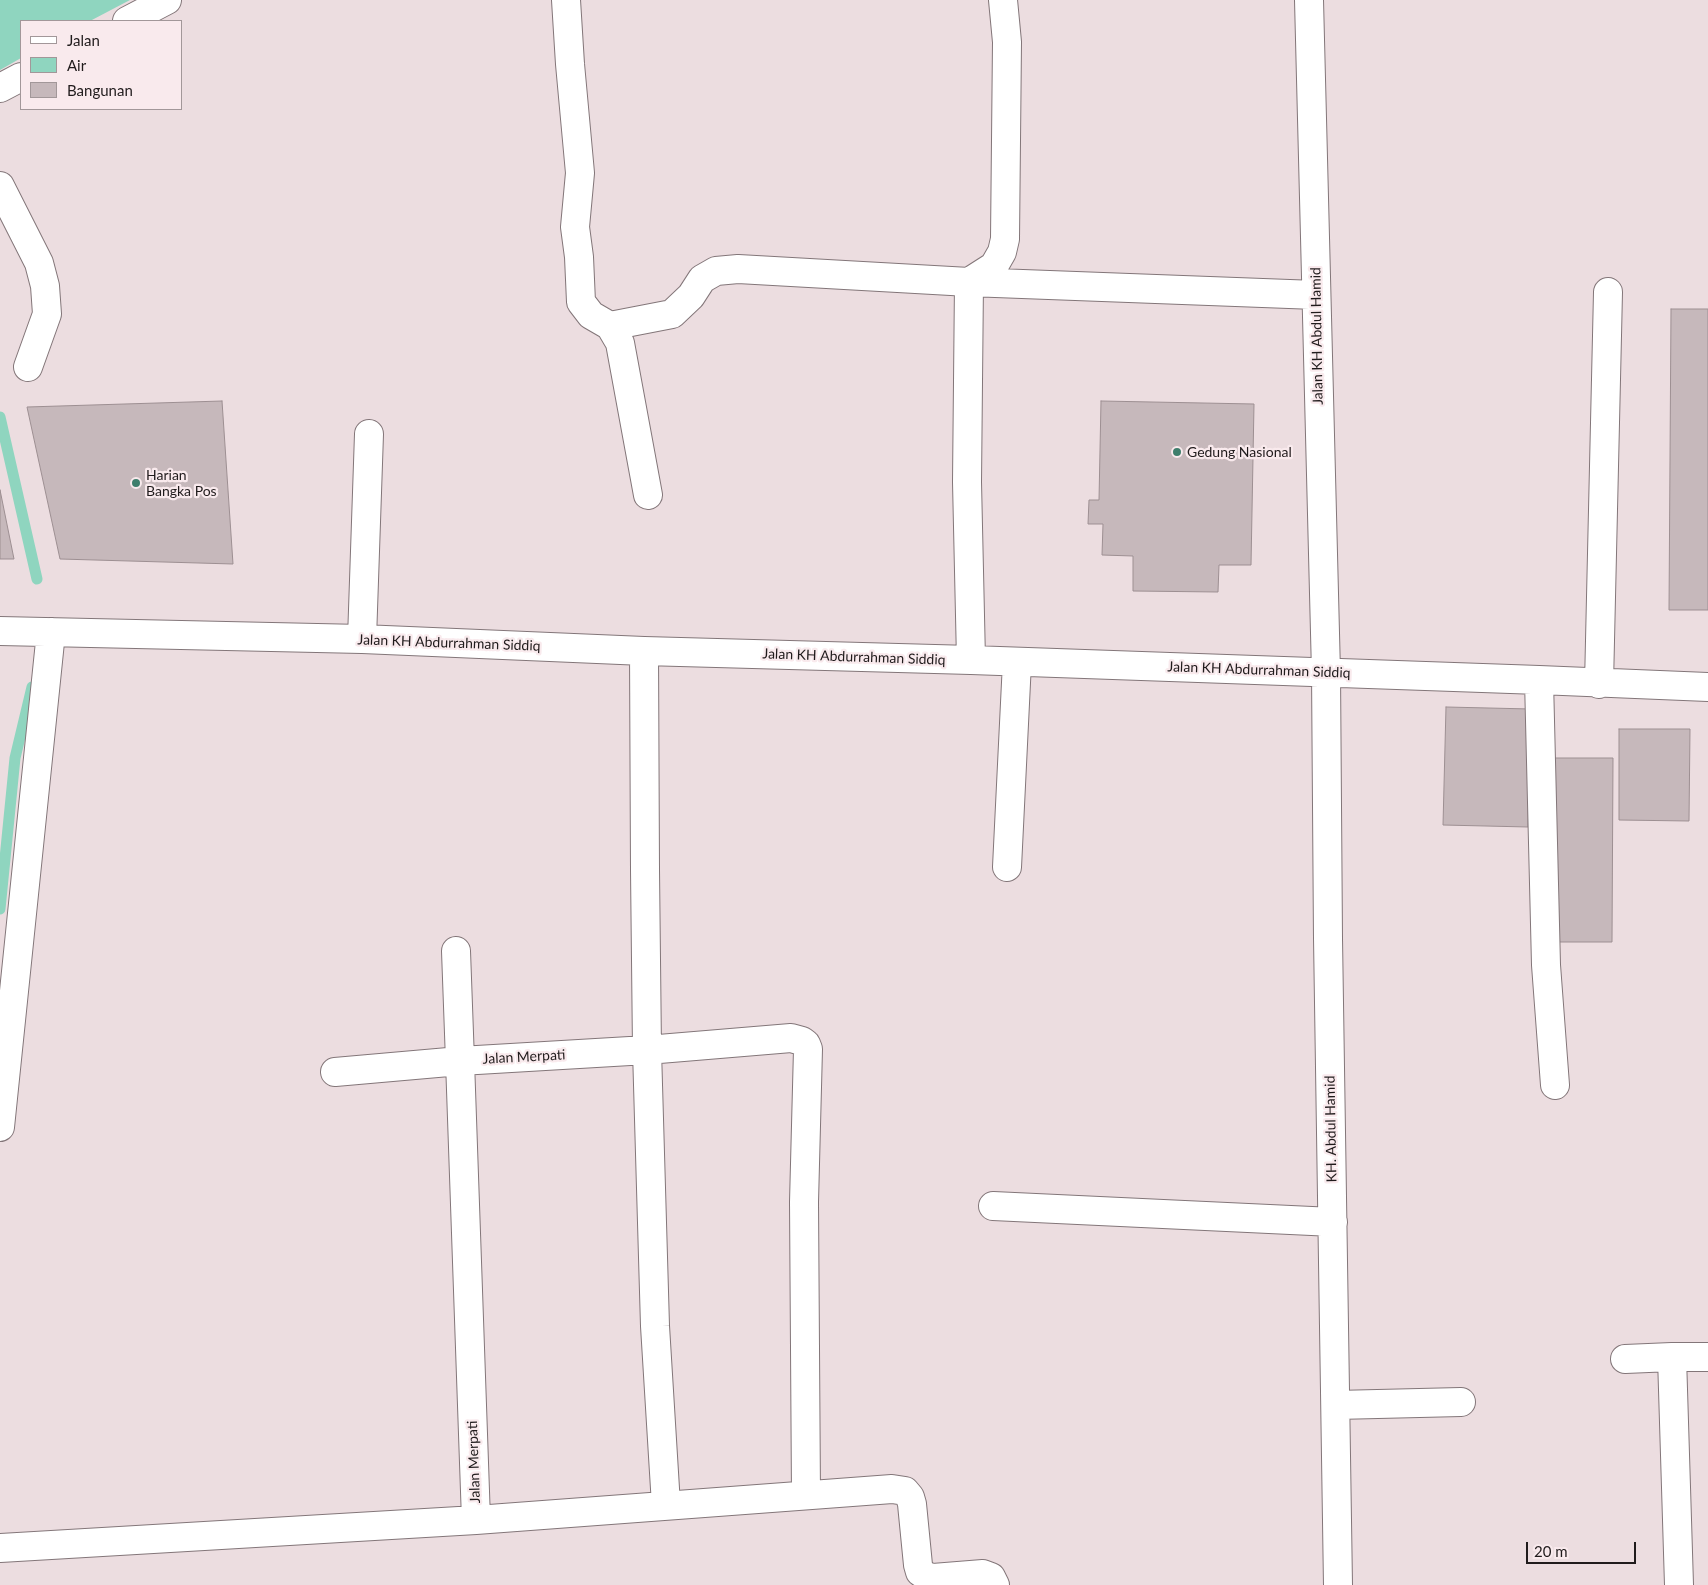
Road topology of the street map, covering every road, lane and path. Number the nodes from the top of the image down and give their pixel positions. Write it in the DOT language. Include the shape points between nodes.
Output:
graph roads {
  1 [pos="167,0"];
  2 [pos="566,0"];
  3 [pos="1003,0"];
  4 [pos="1309,0"];
  5 [pos="129,20"];
  6 [pos="20,78"];
  7 [pos="0,88"];
  8 [pos="0,186"];
  9 [pos="969,282"];
  10 [pos="1608,292"];
  11 [pos="1316,295"];
  12 [pos="610,326"];
  13 [pos="28,367"];
  14 [pos="369,434"];
  15 [pos="648,495"];
  16 [pos="0,631"];
  17 [pos="51,632"];
  18 [pos="362,639"];
  19 [pos="644,651"];
  20 [pos="971,660"];
  21 [pos="1018,662"];
  22 [pos="1326,672"];
  23 [pos="1539,680"];
  24 [pos="1599,684"];
  25 [pos="1708,688"];
  26 [pos="1007,867"];
  27 [pos="456,951"];
  28 [pos="648,1050"];
  29 [pos="460,1061"];
  30 [pos="335,1072"];
  31 [pos="1555,1084"];
  32 [pos="0,1127"];
  33 [pos="993,1206"];
  34 [pos="1333,1222"];
  35 [pos="1672,1357"];
  36 [pos="1708,1357"];
  37 [pos="1625,1359"];
  38 [pos="1461,1402"];
  39 [pos="1336,1405"];
  40 [pos="806,1495"];
  41 [pos="666,1506"];
  42 [pos="476,1520"];
  43 [pos="0,1548"];
  44 [pos="995,1585"];
  45 [pos="1338,1585"];
  46 [pos="1679,1585"];
  1 -- 5 [label="street"];
  2 -- 12 [label="street" via="580,173 576,227 581,302 591,315"];
  3 -- 9 [label="street" via="1007,42 1005,239 994,266"];
  4 -- 11 [label="street, Jalan KH Abdul Hamid"];
  6 -- 7 [label="street"];
  8 -- 13 [label="street" via="39,263 45,286 47,314"];
  9 -- 11 [label="street"];
  9 -- 12 [label="street" via="716,271 702,279 691,296 672,314"];
  9 -- 20 [label="street" via="967,482"];
  10 -- 24 [label="street"];
  11 -- 22 [label="street, Jalan KH Abdul Hamid"];
  12 -- 15 [label="street" via="620,344"];
  14 -- 18 [label="street"];
  16 -- 17 [label="street, Jalan KH Abdurrahman Siddiq"];
  17 -- 18 [label="street, Jalan KH Abdurrahman Siddiq"];
  17 -- 32 [label="street"];
  18 -- 19 [label="street, Jalan KH Abdurrahman Siddiq"];
  19 -- 20 [label="street, Jalan KH Abdurrahman Siddiq"];
  19 -- 28 [label="street"];
  20 -- 21 [label="street, Jalan KH Abdurrahman Siddiq"];
  21 -- 22 [label="street, Jalan KH Abdurrahman Siddiq"];
  21 -- 26 [label="street"];
  22 -- 23 [label="street, Jalan KH Abdurrahman Siddiq"];
  22 -- 34 [label="street, KH. Abdul Hamid"];
  23 -- 24 [label="street, Jalan KH Abdurrahman Siddiq"];
  23 -- 31 [label="street" via="1546,965"];
  24 -- 25 [label="street, Jalan KH Abdurrahman Siddiq"];
  27 -- 29 [label="street"];
  28 -- 29 [label="street, Jalan Merpati"];
  28 -- 40 [label="street, Jalan Merpati" via="792,1038 802,1041 808,1049 804,1202"];
  28 -- 41 [label="street" via="655,1326"];
  29 -- 30 [label="street"];
  29 -- 42 [label="street, Jalan Merpati"];
  33 -- 34 [label="street"];
  34 -- 39 [label="street, KH. Abdul Hamid"];
  35 -- 36 [label="street"];
  35 -- 37 [label="street"];
  35 -- 46 [label="street"];
  38 -- 39 [label="street"];
  39 -- 45 [label="street, KH. Abdul Hamid"];
  40 -- 41 [label="street"];
  40 -- 44 [label="street" via="892,1489 905,1491 912,1504 920,1572 933,1578 983,1574 991,1577"];
  41 -- 42 [label="street"];
  42 -- 43 [label="street"];
}
